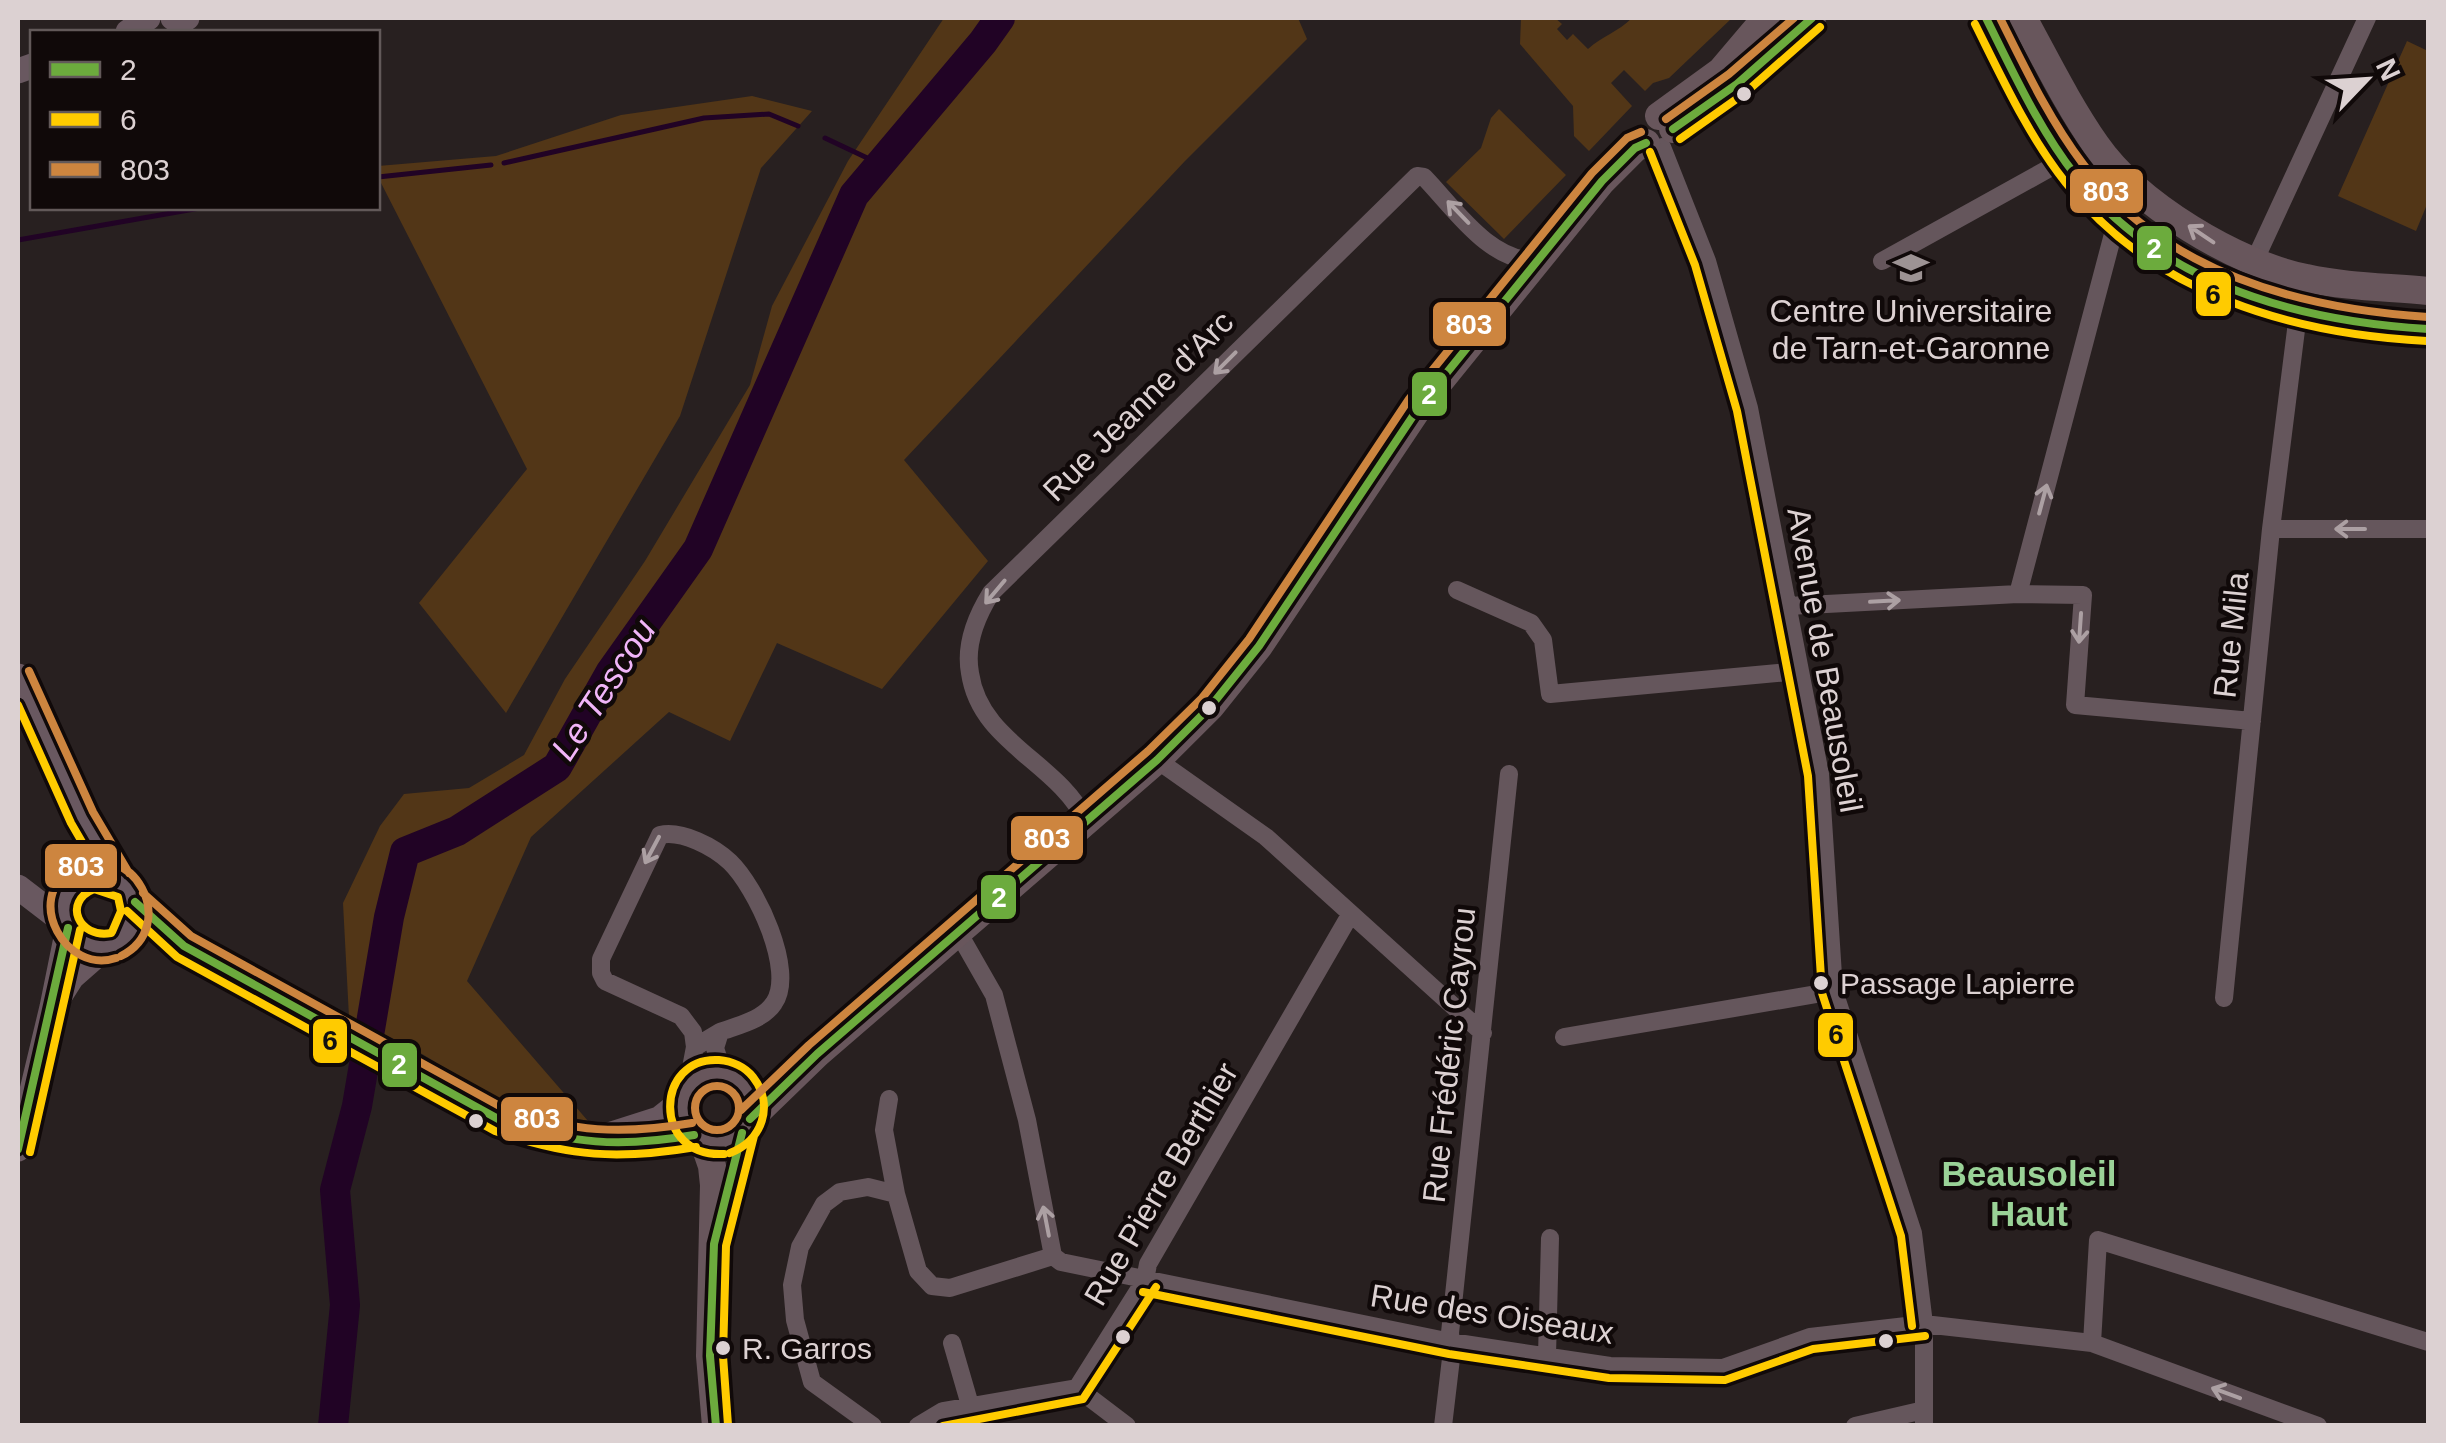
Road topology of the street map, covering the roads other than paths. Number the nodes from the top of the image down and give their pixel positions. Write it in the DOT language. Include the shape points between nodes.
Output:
graph roads {
  1 [pos="173,18"];
  2 [pos="188,18"];
  3 [pos="1766,18"];
  4 [pos="1812,18"];
  5 [pos="1986,18"];
  6 [pos="2024,18"];
  7 [pos="2367,18"];
  8 [pos="1660,134"];
  9 [pos="2066,159"];
  10 [pos="2117,219"];
  11 [pos="1538,260"];
  12 [pos="1882,261"];
  13 [pos="2254,262"];
  14 [pos="2307,279"];
  15 [pos="2428,292"];
  16 [pos="2298,314"];
  17 [pos="2428,329"];
  18 [pos="2271,529"];
  19 [pos="2428,529"];
  20 [pos="1457,590"];
  21 [pos="2018,594"];
  22 [pos="1788,606"];
  23 [pos="1799,671"];
  24 [pos="18,676"];
  25 [pos="2252,721"];
  26 [pos="1157,760"];
  27 [pos="1509,774"];
  28 [pos="82,818"];
  29 [pos="1086,822"];
  30 [pos="118,879"];
  31 [pos="75,884"];
  32 [pos="18,886"];
  33 [pos="136,902"];
  34 [pos="1350,916"];
  35 [pos="66,925"];
  36 [pos="958,932"];
  37 [pos="112,945"];
  38 [pos="184,946"];
  39 [pos="1834,990"];
  40 [pos="2224,998"];
  41 [pos="52,1008"];
  42 [pos="720,1032"];
  43 [pos="1482,1032"];
  44 [pos="1564,1036"];
  45 [pos="694,1047"];
  46 [pos="817,1054"];
  47 [pos="728,1074"];
  48 [pos="685,1095"];
  49 [pos="888,1099"];
  50 [pos="746,1126"];
  51 [pos="699,1137"];
  52 [pos="580,1140"];
  53 [pos="18,1149"];
  54 [pos="896,1194"];
  55 [pos="1550,1238"];
  56 [pos="714,1244"];
  57 [pos="1053,1256"];
  58 [pos="1145,1280"];
  59 [pos="1924,1324"];
  60 [pos="1451,1342"];
  61 [pos="2428,1342"];
  62 [pos="952,1343"];
  63 [pos="2092,1343"];
  64 [pos="1547,1356"];
  65 [pos="1077,1388"];
  66 [pos="970,1405"];
  67 [pos="1924,1418"];
  68 [pos="716,1426"];
  69 [pos="872,1426"];
  70 [pos="918,1426"];
  71 [pos="1127,1426"];
  72 [pos="1444,1426"];
  73 [pos="1855,1426"];
  74 [pos="2318,1426"];
  1 -- 2 [label="main road"];
  3 -- 8 [label="main road"];
  4 -- 8 [label="main road" via="1737,84"];
  5 -- 9 [label="main road"];
  13 -- 6 [label="main road, one-way" via="2210,241 2118,172 2077,116"];
  7 -- 13 [label="street"];
  8 -- 11 [label="main road" via="1602,181"];
  8 -- 22 [label="street, Avenue de Beausoleil" via="1740,370"];
  9 -- 10 [label="main road"];
  9 -- 12 [label="street"];
  10 -- 16 [label="main road" via="2197,272"];
  21 -- 10 [label="street, one-way"];
  11 -- 26 [label="main road" via="1419,407 1259,646"];
  11 -- 29 [label="street, Rue Jeanne d'Arc, one-way" via="1522,261 1492,247 1424,177 1410,180 990,593 967,657 976,699 1006,738 1074,799"];
  13 -- 14 [label="main road"];
  14 -- 15 [label="main road"];
  14 -- 16 [label="street, Rue Mila"];
  16 -- 17 [label="main road"];
  16 -- 18 [label="street, Rue Mila"];
  19 -- 18 [label="street, one-way"];
  18 -- 25 [label="street, Rue Mila"];
  20 -- 23 [label="street" via="1531,623 1543,640 1550,694"];
  22 -- 21 [label="street, one-way"];
  21 -- 25 [label="street, one-way" via="2082,595 2075,705"];
  22 -- 23 [label="street, Avenue de Beausoleil"];
  23 -- 39 [label="street, Avenue de Beausoleil" via="1820,774"];
  24 -- 28 [label="main road"];
  25 -- 40 [label="street, Rue Mila"];
  26 -- 29 [label="main road"];
  26 -- 34 [label="street" via="1266,837"];
  27 -- 43 [label="street, Rue Frédéric Cayrou"];
  28 -- 30 [label="main road"];
  28 -- 31 [label="main road"];
  29 -- 36 [label="main road"];
  30 -- 31 [label="main road" via="92,876"];
  30 -- 33 [label="main road"];
  31 -- 32 [label="main road"];
  31 -- 35 [label="main road" via="66,896"];
  32 -- 35 [label="main road"];
  33 -- 37 [label="main road" via="130,932"];
  33 -- 38 [label="main road"];
  34 -- 43 [label="street"];
  34 -- 58 [label="street, Rue Pierre Berthier" via="1148,1264"];
  35 -- 37 [label="main road" via="84,944"];
  35 -- 41 [label="main road"];
  36 -- 46 [label="main road"];
  57 -- 36 [label="street, one-way" via="994,995"];
  37 -- 38 [label="main road"];
  37 -- 41 [label="main road" via="72,978"];
  38 -- 52 [label="main road" via="500,1120"];
  39 -- 44 [label="street"];
  39 -- 59 [label="street, Avenue de Beausoleil" via="1912,1233"];
  41 -- 53 [label="main road"];
  42 -- 45 [label="street"];
  42 -- 45 [label="street, one-way" via="756,1019 777,1000 777,949 732,864 681,836 660,835 601,959 605,982 688,1022"];
  42 -- 47 [label="street" via="714,1048"];
  43 -- 60 [label="street, Rue Frédéric Cayrou"];
  45 -- 48 [label="street"];
  46 -- 47 [label="main road" via="765,1075"];
  46 -- 50 [label="main road"];
  47 -- 48 [label="main road" via="702,1076"];
  47 -- 50 [label="main road" via="751,1099"];
  48 -- 51 [label="main road" via="684,1119"];
  48 -- 52 [label="main road" via="648,1124"];
  49 -- 54 [label="street" via="884,1130"];
  50 -- 51 [label="main road" via="724,1142"];
  50 -- 56 [label="main road"];
  51 -- 52 [label="main road"];
  51 -- 56 [label="main road" via="712,1166"];
  54 -- 57 [label="street" via="918,1271 932,1286 950,1288"];
  54 -- 69 [label="street" via="868,1187 840,1192 824,1204 800,1247 792,1284 812,1382"];
  55 -- 64 [label="street"];
  56 -- 68 [label="main road" via="710,1356"];
  57 -- 58 [label="street, Rue des Oiseaux"];
  58 -- 60 [label="street, Rue des Oiseaux"];
  58 -- 65 [label="street, Rue Pierre Berthier"];
  59 -- 63 [label="street, Rue des Oiseaux"];
  59 -- 64 [label="street, Rue des Oiseaux" via="1810,1337 1723,1368 1610,1366"];
  59 -- 67 [label="street, Avenue de Beausoleil"];
  60 -- 64 [label="street, Rue des Oiseaux"];
  60 -- 72 [label="street, Rue Frédéric Cayrou"];
  61 -- 63 [label="street" via="2098,1240"];
  62 -- 66 [label="street"];
  74 -- 63 [label="street, Rue des Oiseaux, one-way"];
  65 -- 66 [label="street"];
  65 -- 71 [label="street"];
  66 -- 70 [label="street"];
  67 -- 73 [label="street"];
}
